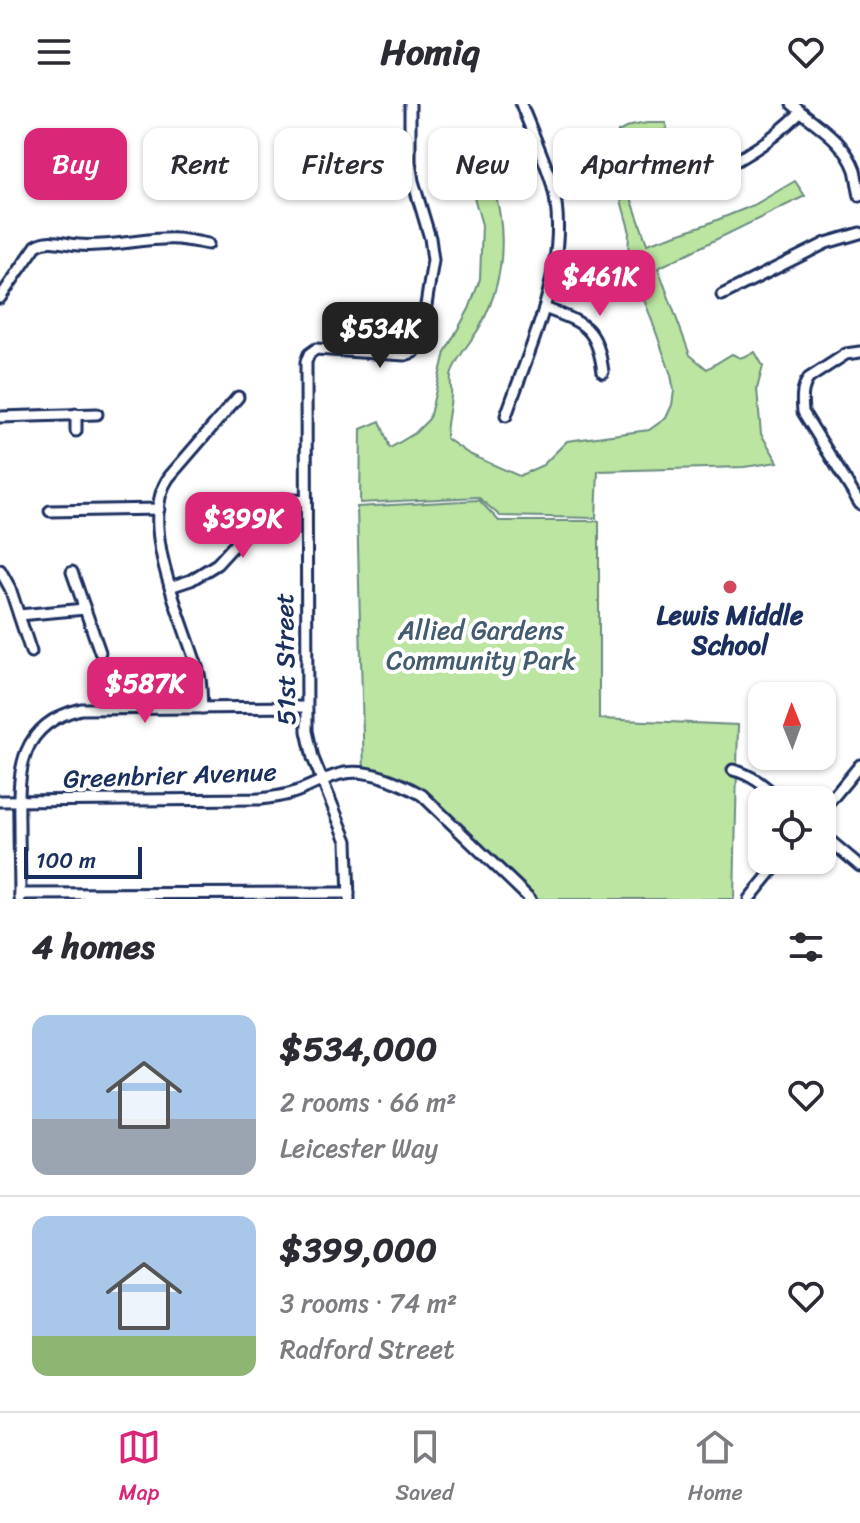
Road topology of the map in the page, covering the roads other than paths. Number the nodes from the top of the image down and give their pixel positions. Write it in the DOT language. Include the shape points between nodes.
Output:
graph roads {
  1 [pos="410,104"];
  2 [pos="521,104"];
  3 [pos="792,104"];
  4 [pos="801,112"];
  5 [pos="741,156"];
  6 [pos="860,196"];
  7 [pos="860,233"];
  8 [pos="208,244"];
  9 [pos="722,295"];
  10 [pos="0,298"];
  11 [pos="544,308"];
  12 [pos="860,352"];
  13 [pos="603,372"];
  14 [pos="238,397"];
  15 [pos="76,414"];
  16 [pos="97,414"];
  17 [pos="506,416"];
  18 [pos="0,417"];
  19 [pos="76,431"];
  20 [pos="306,501"];
  21 [pos="860,504"];
  22 [pos="159,509"];
  23 [pos="50,511"];
  24 [pos="0,570"];
  25 [pos="72,572"];
  26 [pos="170,587"];
  27 [pos="85,609"];
  28 [pos="19,615"];
  29 [pos="31,652"];
  30 [pos="100,652"];
  31 [pos="306,707"];
  32 [pos="202,708"];
  33 [pos="860,765"];
  34 [pos="733,770"];
  35 [pos="323,780"];
  36 [pos="764,786"];
  37 [pos="836,794"];
  38 [pos="0,801"];
  39 [pos="18,801"];
  40 [pos="836,846"];
  41 [pos="860,866"];
  42 [pos="770,874"];
  43 [pos="349,896"];
  44 [pos="20,897"];
  45 [pos="530,899"];
  46 [pos="749,899"];
  1 -- 20 [label="street, 51st Street" via="412,171 433,260 420,344 405,355 316,349 309,354"];
  2 -- 11 [label="street" via="556,208 556,251"];
  3 -- 4 [label="street"];
  4 -- 5 [label="street"];
  4 -- 6 [label="street" via="842,147"];
  7 -- 9 [label="street" via="826,243"];
  8 -- 10 [label="street" via="180,239 40,243"];
  11 -- 13 [label="street" via="589,330"];
  11 -- 17 [label="street"];
  12 -- 21 [label="street" via="846,354 809,378 801,399 803,412"];
  14 -- 22 [label="street" via="163,485"];
  15 -- 16 [label="street"];
  15 -- 18 [label="street"];
  15 -- 19 [label="street"];
  20 -- 26 [label="street" via="281,499 272,504 217,564"];
  20 -- 31 [label="street, 51st Street"];
  22 -- 23 [label="street"];
  22 -- 26 [label="street"];
  24 -- 28 [label="street"];
  25 -- 27 [label="street"];
  26 -- 32 [label="street" via="200,674"];
  27 -- 28 [label="street"];
  27 -- 30 [label="street"];
  28 -- 29 [label="street"];
  31 -- 32 [label="street"];
  31 -- 35 [label="street, 51st Street" via="313,758"];
  32 -- 39 [label="street" via="81,709 63,715 47,724 29,746 20,769"];
  33 -- 37 [label="street"];
  34 -- 36 [label="street"];
  35 -- 39 [label="street, Greenbrier Avenue" via="261,799"];
  35 -- 43 [label="street, 51st Street" via="347,841"];
  35 -- 45 [label="street, Greenbrier Avenue" via="356,772 404,784 422,795"];
  38 -- 39 [label="street, Greenbrier Avenue"];
  39 -- 44 [label="street"];
  40 -- 41 [label="street"];
  42 -- 46 [label="street"];
  43 -- 44 [label="street"];
}
